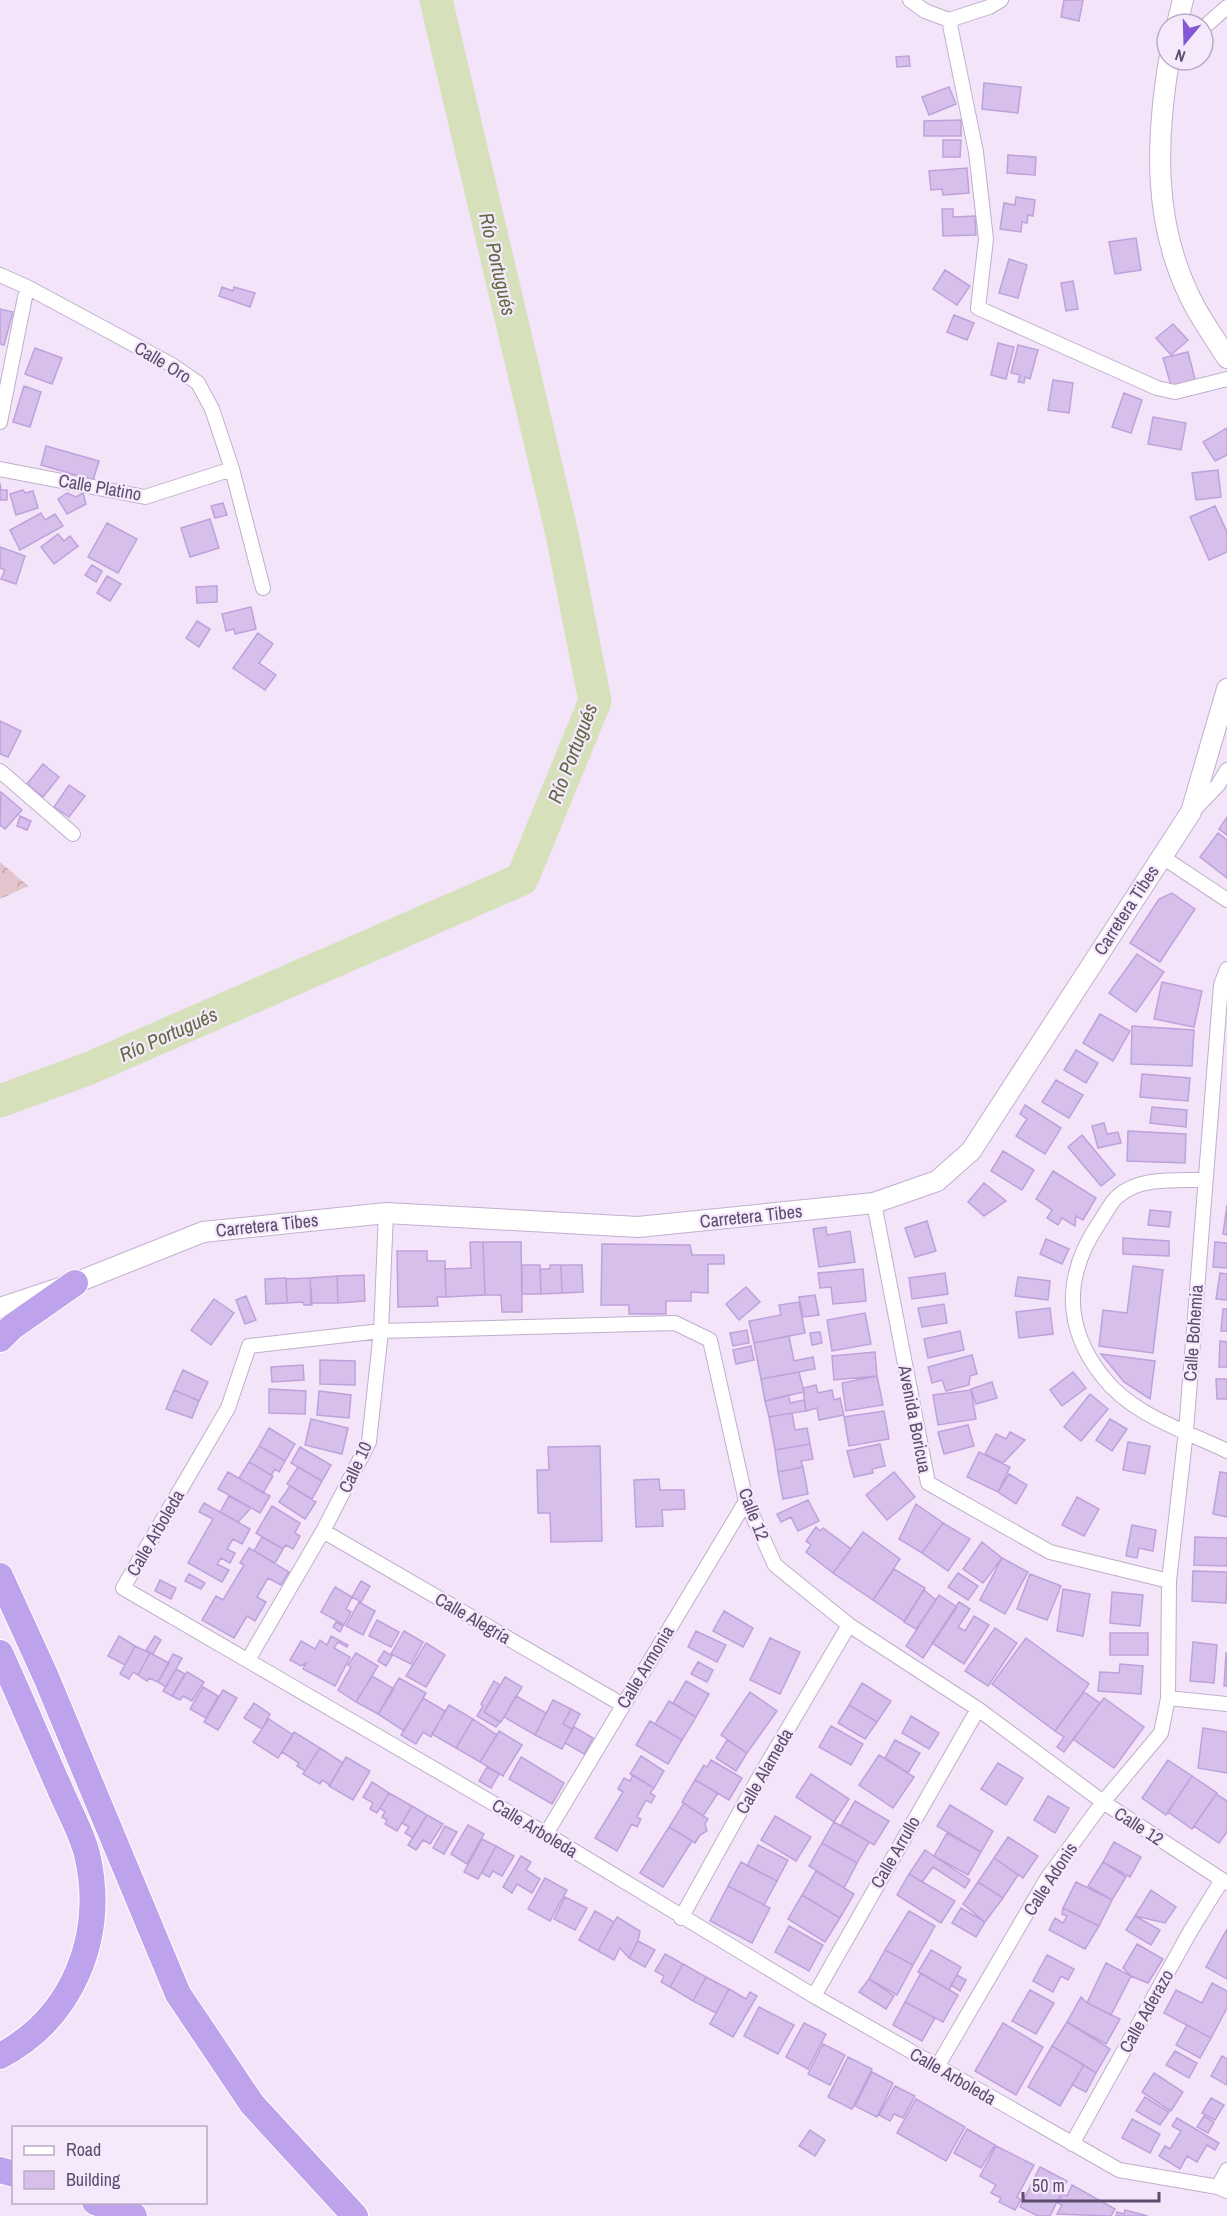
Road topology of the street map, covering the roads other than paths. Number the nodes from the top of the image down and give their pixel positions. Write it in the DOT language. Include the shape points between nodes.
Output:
graph roads {
  1 [pos="910,0"];
  2 [pos="1001,0"];
  3 [pos="1227,7"];
  4 [pos="1215,18"];
  5 [pos="949,20"];
  6 [pos="1167,72"];
  7 [pos="0,275"];
  8 [pos="27,287"];
  9 [pos="1227,358"];
  10 [pos="1227,379"];
  11 [pos="0,422"];
  12 [pos="0,469"];
  13 [pos="232,469"];
  14 [pos="263,588"];
  15 [pos="1227,689"];
  16 [pos="1227,770"];
  17 [pos="0,771"];
  18 [pos="1191,812"];
  19 [pos="73,834"];
  20 [pos="1161,856"];
  21 [pos="1227,900"];
  22 [pos="1227,969"];
  23 [pos="1205,1180"];
  24 [pos="874,1203"];
  25 [pos="386,1213"];
  26 [pos="75,1283"];
  27 [pos="0,1308"];
  28 [pos="381,1331"];
  29 [pos="0,1339"];
  30 [pos="285,1340"];
  31 [pos="1186,1431"];
  32 [pos="1227,1451"];
  33 [pos="746,1501"];
  34 [pos="323,1532"];
  35 [pos="0,1576"];
  36 [pos="1169,1581"];
  37 [pos="849,1625"];
  38 [pos="0,1653"];
  39 [pos="248,1660"];
  40 [pos="1168,1698"];
  41 [pos="1227,1704"];
  42 [pos="622,1705"];
  43 [pos="978,1709"];
  44 [pos="1103,1802"];
  45 [pos="546,1834"];
  46 [pos="1225,1882"];
  47 [pos="681,1918"];
  48 [pos="814,1996"];
  49 [pos="0,2056"];
  50 [pos="938,2067"];
  51 [pos="1072,2144"];
  52 [pos="1227,2170"];
  53 [pos="1223,2189"];
  54 [pos="101,2204"];
  55 [pos="134,2216"];
  56 [pos="355,2216"];
  1 -- 5 [label="street"];
  2 -- 5 [label="street"];
  3 -- 4 [label="street"];
  5 -- 10 [label="street" via="976,152 986,239 978,308 1157,388 1175,392"];
  6 -- 9 [label="street" via="1160,127 1164,227 1190,297"];
  7 -- 8 [label="street, Calle Oro"];
  8 -- 11 [label="street"];
  8 -- 13 [label="street, Calle Oro" via="198,383 212,410"];
  12 -- 13 [label="street, Calle Platino" via="145,497"];
  13 -- 14 [label="street, Calle Oro"];
  15 -- 18 [label="street, Carretera Tibes"];
  16 -- 18 [label="street"];
  17 -- 19 [label="street"];
  18 -- 20 [label="street, Carretera Tibes"];
  20 -- 21 [label="street"];
  20 -- 24 [label="street, Carretera Tibes" via="971,1151 937,1181"];
  22 -- 23 [label="street, Calle Bohemia" via="1221,985"];
  23 -- 31 [label="street, Calle Bohemia"];
  23 -- 31 [label="street" via="1150,1181 1118,1196 1084,1245 1071,1292 1077,1333 1103,1378 1138,1408"];
  24 -- 25 [label="street, Carretera Tibes" via="638,1227"];
  24 -- 36 [label="street, Avenida Boricua" via="928,1483 1050,1552"];
  25 -- 26 [label="street, Carretera Tibes" via="203,1232"];
  25 -- 28 [label="street, Calle 10"];
  26 -- 27 [label="street, Carretera Tibes"];
  26 -- 29 [label="highway"];
  28 -- 30 [label="street, Calle 12"];
  28 -- 33 [label="street, Calle 12" via="675,1323 710,1340"];
  28 -- 34 [label="street, Calle 10" via="369,1442"];
  30 -- 39 [label="street, Calle Arboleda" via="249,1346 228,1408 123,1588"];
  31 -- 32 [label="street"];
  31 -- 36 [label="street, Calle Bohemia"];
  33 -- 37 [label="street, Calle 12" via="775,1565"];
  33 -- 42 [label="street, Calle Armonia"];
  34 -- 39 [label="street, Calle 10"];
  34 -- 42 [label="street, Calle Alegría"];
  35 -- 56 [label="highway" via="178,1994 252,2104"];
  36 -- 40 [label="street, Calle Bohemia"];
  37 -- 43 [label="street, Calle 12"];
  37 -- 47 [label="street, Calle Alameda"];
  38 -- 49 [label="highway" via="86,1852 93,1911 82,1964 70,1991 40,2028"];
  39 -- 45 [label="street, Calle Arboleda"];
  40 -- 41 [label="street"];
  40 -- 44 [label="street, Calle Adonis" via="1161,1733"];
  42 -- 45 [label="street, Calle Armonia"];
  43 -- 44 [label="street, Calle 12"];
  43 -- 48 [label="street, Calle Arrullo"];
  44 -- 46 [label="street, Calle 12"];
  44 -- 50 [label="street, Calle Adonis" via="1046,1880"];
  45 -- 47 [label="street, Calle Arboleda"];
  46 -- 51 [label="street, Calle Aderazo" via="1191,1930"];
  47 -- 48 [label="street, Calle Arboleda"];
  48 -- 50 [label="street, Calle Arboleda"];
  50 -- 51 [label="street, Calle Arboleda"];
  51 -- 53 [label="street, Calle Arboleda" via="1119,2170"];
  52 -- 53 [label="street"];
  54 -- 55 [label="highway"];
}
